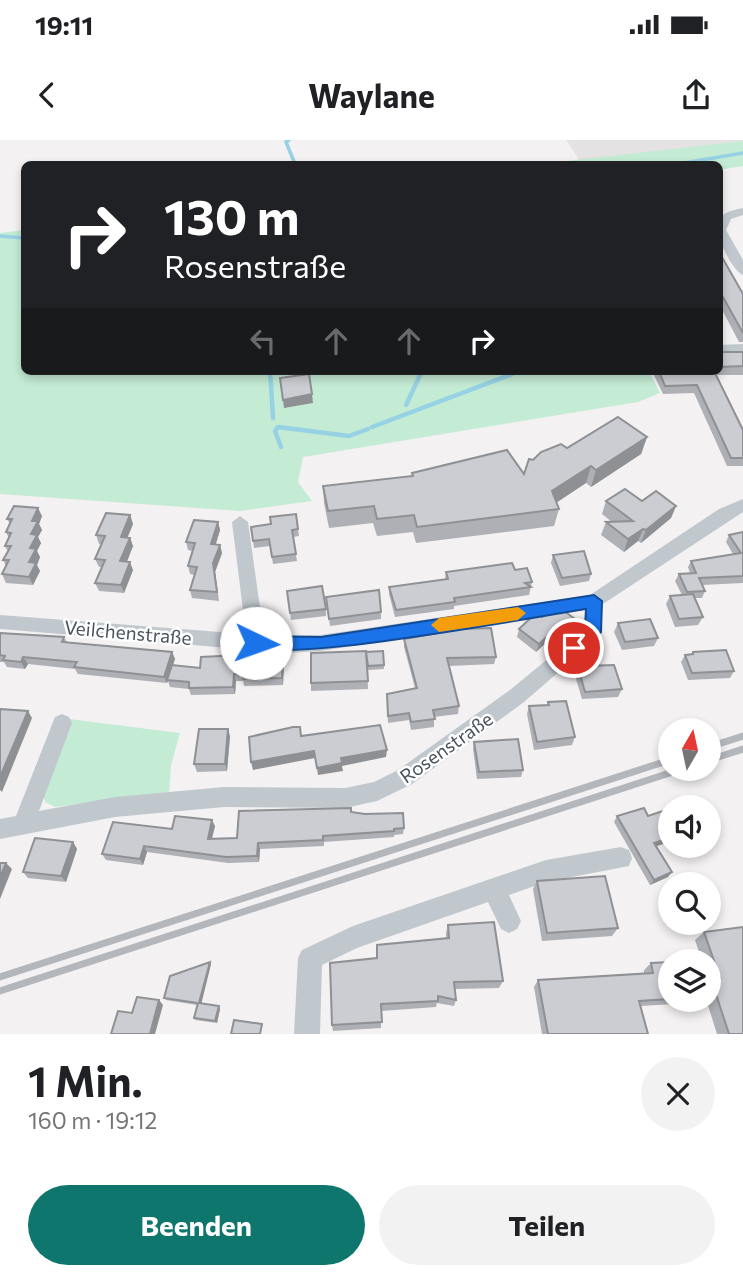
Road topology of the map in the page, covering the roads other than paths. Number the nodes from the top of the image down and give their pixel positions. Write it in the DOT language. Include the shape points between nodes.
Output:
graph roads {
  1 [pos="743,211"];
  2 [pos="723,223"];
  3 [pos="724,247"];
  4 [pos="743,271"];
  5 [pos="743,348"];
  6 [pos="723,349"];
  7 [pos="743,505"];
  8 [pos="240,522"];
  9 [pos="594,601"];
  10 [pos="0,622"];
  11 [pos="256,643"];
  12 [pos="62,723"];
  13 [pos="24,822"];
  14 [pos="0,828"];
  15 [pos="621,858"];
  16 [pos="494,889"];
  17 [pos="509,921"];
  18 [pos="307,1034"];
  1 -- 2 [label="street"];
  3 -- 4 [label="street"];
  5 -- 6 [label="street"];
  7 -- 9 [label="street"];
  8 -- 11 [label="street"];
  9 -- 11 [label="street, Veilchenstraße" via="321,643"];
  9 -- 13 [label="street, Rosenstraße" via="593,632 507,704 405,777 377,791 345,798 188,800"];
  10 -- 11 [label="street, Veilchenstraße"];
  12 -- 13 [label="street"];
  13 -- 14 [label="street, Rosenstraße"];
  15 -- 16 [label="street" via="546,871"];
  16 -- 17 [label="street"];
  16 -- 18 [label="street" via="353,938 310,958"];
}
